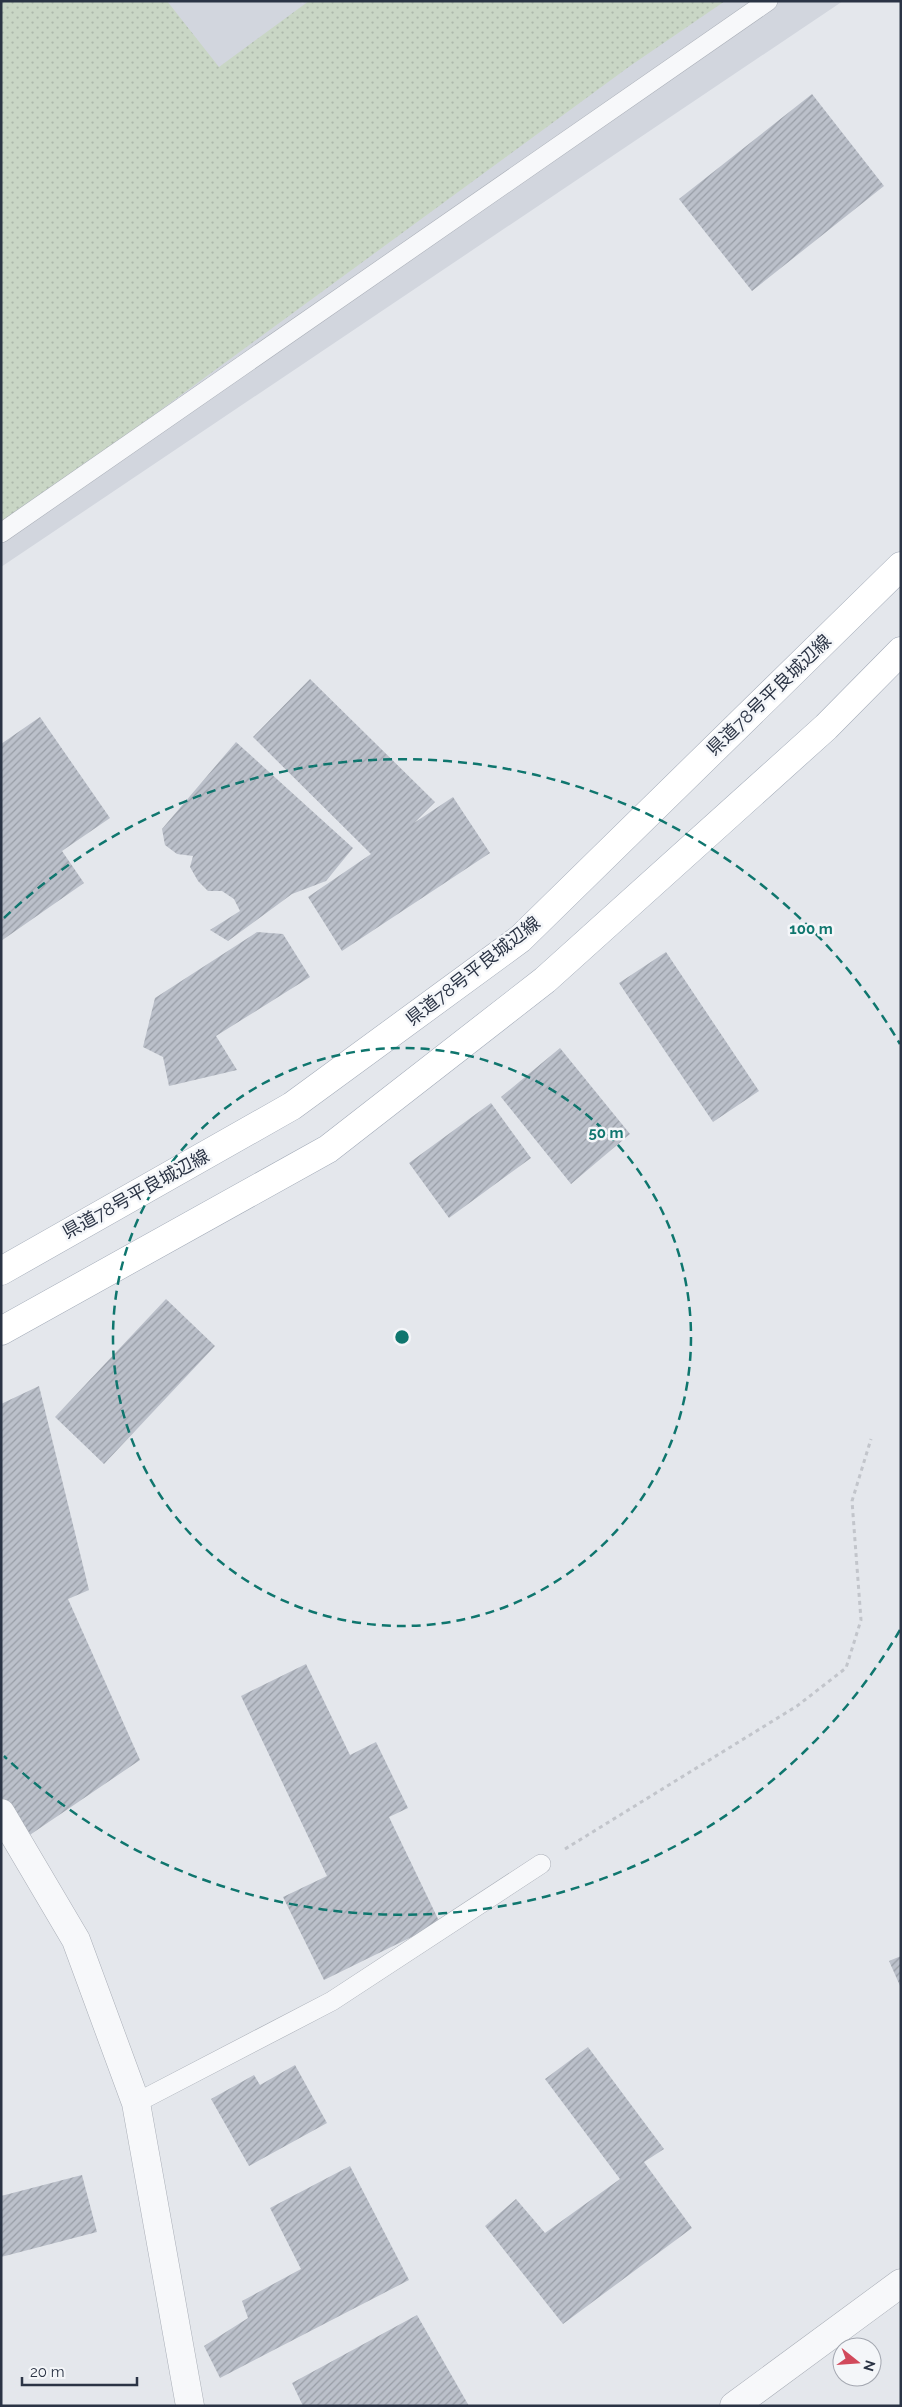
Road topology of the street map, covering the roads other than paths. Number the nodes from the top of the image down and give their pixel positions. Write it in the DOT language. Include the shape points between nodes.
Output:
graph roads {
  1 [pos="768,1"];
  2 [pos="1,533"];
  3 [pos="901,566"];
  4 [pos="901,651"];
  5 [pos="1,1271"];
  6 [pos="1,1331"];
  7 [pos="1,1813"];
  8 [pos="541,1864"];
  9 [pos="136,2103"];
  10 [pos="901,2282"];
  11 [pos="190,2406"];
  12 [pos="734,2406"];
  1 -- 2 [label="lane"];
  3 -- 5 [label="main road, 県道78号平良城辺線" via="520,939 292,1106"];
  4 -- 6 [label="main road" via="826,726 545,980 328,1149"];
  7 -- 9 [label="street" via="76,1940"];
  8 -- 9 [label="lane" via="332,2001"];
  9 -- 11 [label="street"];
  10 -- 12 [label="street"];
}
